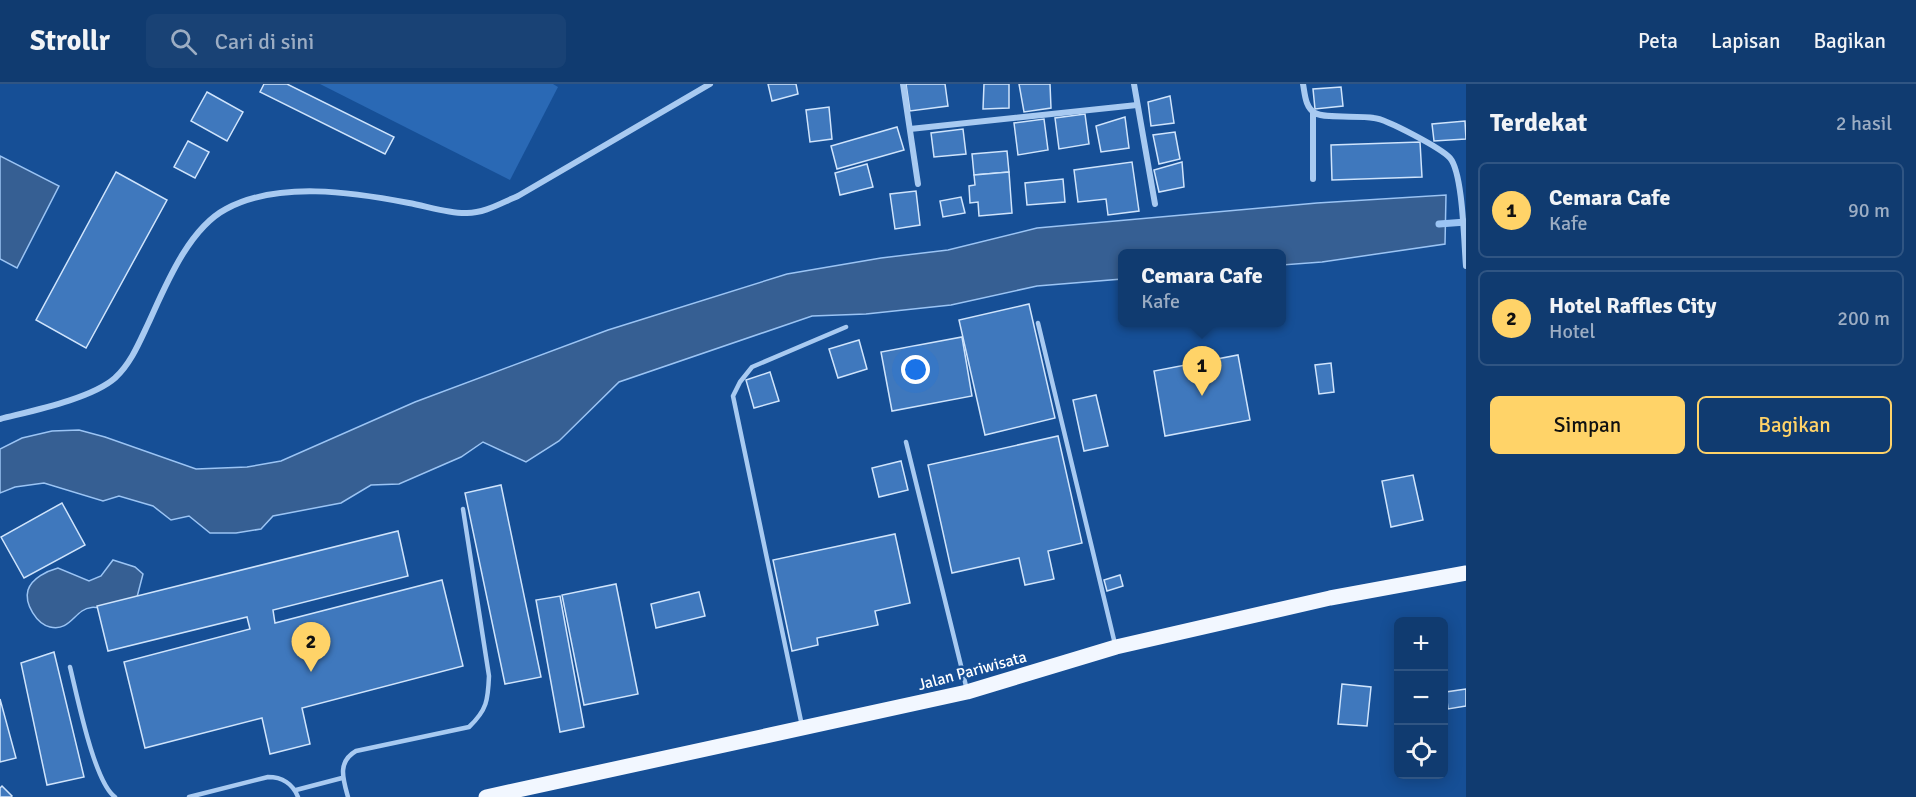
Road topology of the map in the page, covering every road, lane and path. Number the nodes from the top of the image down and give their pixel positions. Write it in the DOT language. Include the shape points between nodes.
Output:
graph roads {
  1 [pos="710,84"];
  2 [pos="903,84"];
  3 [pos="1134,84"];
  4 [pos="1303,84"];
  5 [pos="1137,105"];
  6 [pos="1313,112"];
  7 [pos="910,129"];
  8 [pos="1313,179"];
  9 [pos="918,184"];
  10 [pos="1155,204"];
  11 [pos="1466,266"];
  12 [pos="1038,323"];
  13 [pos="846,327"];
  14 [pos="0,419"];
  15 [pos="906,442"];
  16 [pos="463,510"];
  17 [pos="1466,573"];
  18 [pos="1116,646"];
  19 [pos="70,667"];
  20 [pos="968,692"];
  21 [pos="803,729"];
  22 [pos="342,778"];
  23 [pos="296,790"];
  24 [pos="115,797"];
  25 [pos="189,797"];
  26 [pos="298,797"];
  27 [pos="348,797"];
  28 [pos="486,797"];
  1 -- 14 [label="street" via="518,196 486,210 465,214 360,194 318,192 263,196 225,209 194,235 134,355 115,378 80,396"];
  2 -- 7 [label="street"];
  3 -- 5 [label="street"];
  4 -- 6 [label="street"];
  5 -- 7 [label="street"];
  5 -- 10 [label="street"];
  6 -- 8 [label="street"];
  6 -- 11 [label="street" via="1323,116 1376,118 1430,144 1451,159 1458,177"];
  7 -- 9 [label="street"];
  12 -- 18 [label="lane"];
  13 -- 21 [label="lane" via="752,367 733,396"];
  15 -- 20 [label="lane"];
  16 -- 22 [label="lane" via="489,676 489,695 482,714 469,727 356,751 345,761"];
  17 -- 18 [label="main road, Jalan Pariwisata" via="1330,598"];
  18 -- 20 [label="main road, Jalan Pariwisata"];
  19 -- 24 [label="lane" via="99,776"];
  20 -- 21 [label="main road, Jalan Pariwisata"];
  21 -- 28 [label="main road, Jalan Pariwisata"];
  22 -- 23 [label="lane"];
  22 -- 27 [label="lane"];
  23 -- 25 [label="lane" via="278,777 268,777"];
  23 -- 26 [label="lane"];
}
